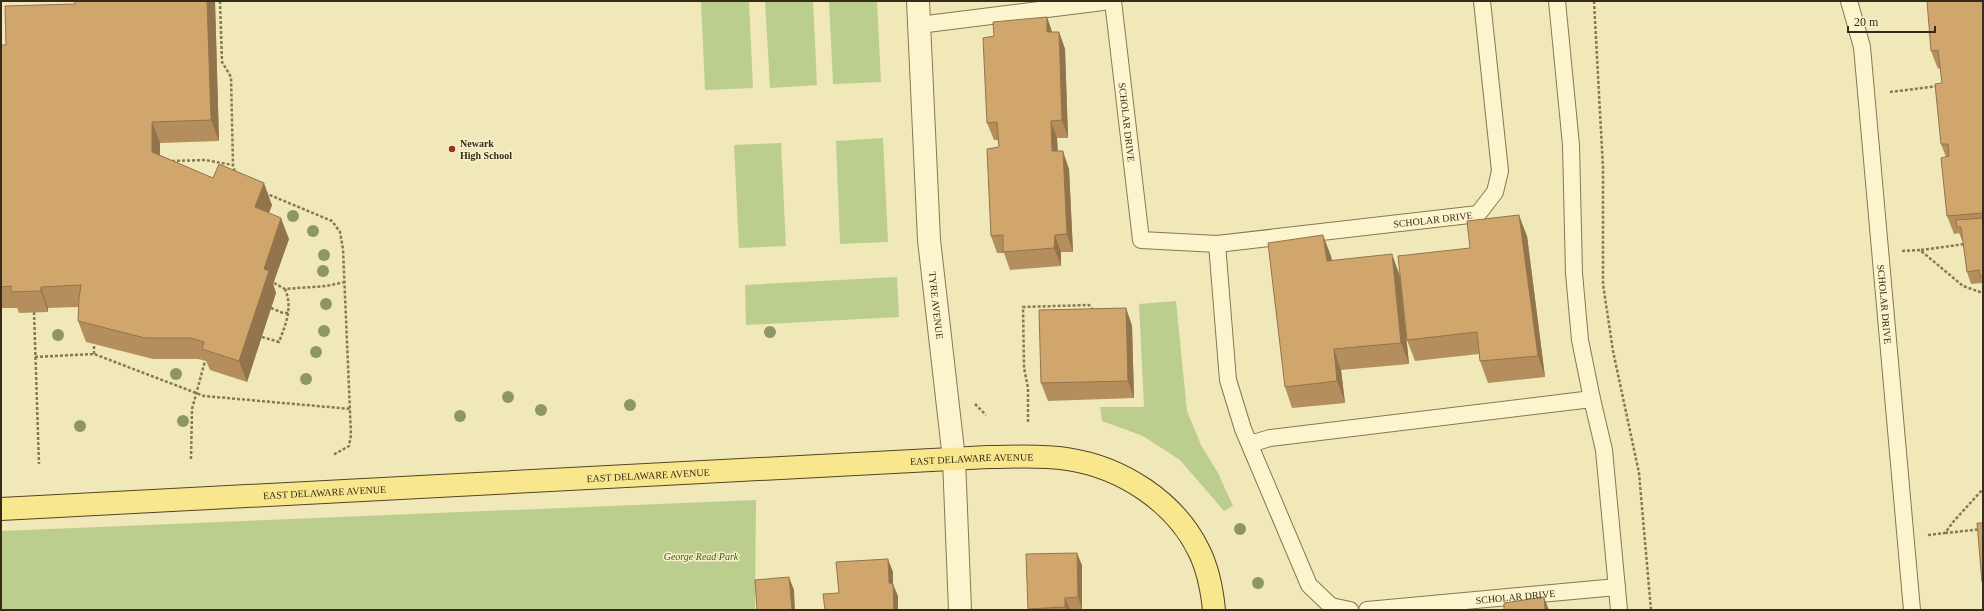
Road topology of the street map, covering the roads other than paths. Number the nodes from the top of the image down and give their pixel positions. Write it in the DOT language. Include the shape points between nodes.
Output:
graph roads {
  1 [pos="918,1"];
  2 [pos="1112,1"];
  3 [pos="1482,1"];
  4 [pos="1557,1"];
  5 [pos="1849,1"];
  6 [pos="919,25"];
  7 [pos="1217,244"];
  8 [pos="1592,399"];
  9 [pos="1250,444"];
  10 [pos="954,459"];
  11 [pos="1,509"];
  12 [pos="1616,587"];
  13 [pos="960,610"];
  14 [pos="1214,610"];
  15 [pos="1350,610"];
  16 [pos="1367,610"];
  17 [pos="1619,610"];
  18 [pos="1912,610"];
  1 -- 6 [label="street, TYRE AVENUE"];
  2 -- 6 [label="lane, SCHOLAR DRIVE"];
  2 -- 7 [label="lane, SCHOLAR DRIVE" via="1141,240"];
  3 -- 7 [label="lane, SCHOLAR DRIVE" via="1500,171 1495,192 1478,214"];
  4 -- 8 [label="lane" via="1571,145 1574,273 1580,340"];
  5 -- 18 [label="lane, SCHOLAR DRIVE" via="1862,47"];
  6 -- 10 [label="street, TYRE AVENUE" via="929,240"];
  7 -- 9 [label="lane" via="1228,380"];
  8 -- 9 [label="lane" via="1270,438"];
  8 -- 12 [label="lane" via="1604,450"];
  9 -- 15 [label="lane" via="1309,585 1331,606"];
  10 -- 11 [label="main road, EAST DELAWARE AVENUE"];
  10 -- 13 [label="street, TYRE AVENUE"];
  10 -- 14 [label="main road, EAST DELAWARE AVENUE" via="1043,457 1073,461 1119,474 1154,497 1173,514 1191,537 1204,563"];
  12 -- 16 [label="lane, SCHOLAR DRIVE"];
  12 -- 17 [label="lane"];
}
